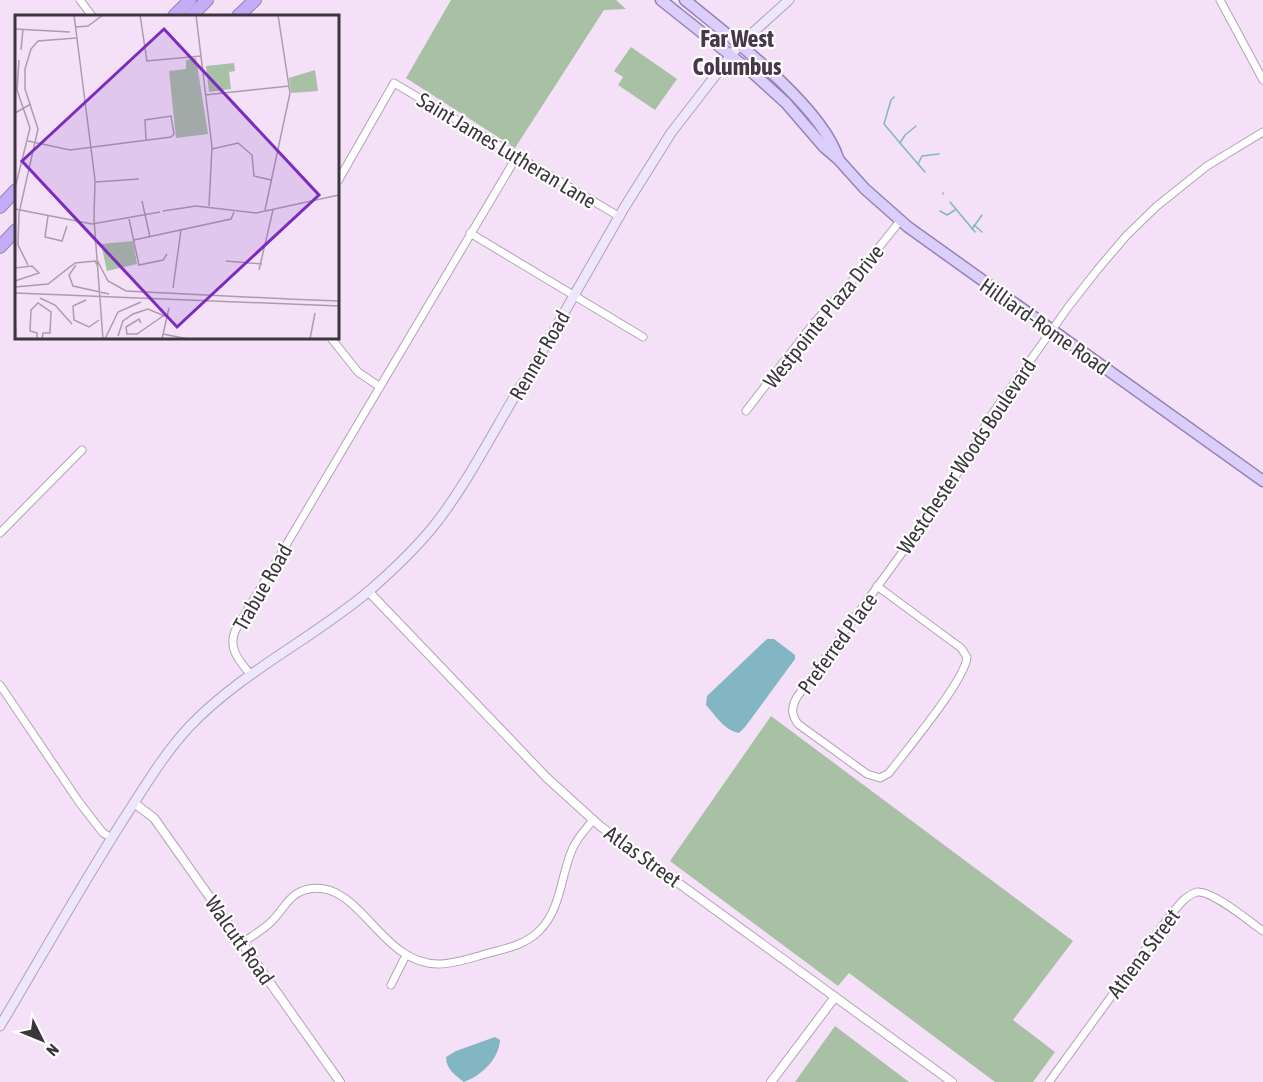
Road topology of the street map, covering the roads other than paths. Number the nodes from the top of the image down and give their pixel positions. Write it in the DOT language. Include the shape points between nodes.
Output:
graph roads {
  1 [pos="80,0"];
  2 [pos="190,0"];
  3 [pos="207,0"];
  4 [pos="245,0"];
  5 [pos="255,0"];
  6 [pos="661,0"];
  7 [pos="685,0"];
  8 [pos="789,0"];
  9 [pos="1220,0"];
  10 [pos="91,15"];
  11 [pos="175,15"];
  12 [pos="192,15"];
  13 [pos="230,15"];
  14 [pos="239,15"];
  15 [pos="739,45"];
  16 [pos="731,55"];
  17 [pos="1263,80"];
  18 [pos="1263,132"];
  19 [pos="517,156"];
  20 [pos="838,159"];
  21 [pos="339,179"];
  22 [pos="15,191"];
  23 [pos="0,207"];
  24 [pos="620,217"];
  25 [pos="900,221"];
  26 [pos="15,231"];
  27 [pos="470,233"];
  28 [pos="15,240"];
  29 [pos="0,246"];
  30 [pos="0,255"];
  31 [pos="573,296"];
  32 [pos="1052,330"];
  33 [pos="643,338"];
  34 [pos="332,339"];
  35 [pos="532,369"];
  36 [pos="522,384"];
  37 [pos="380,387"];
  38 [pos="746,411"];
  39 [pos="82,450"];
  40 [pos="1263,481"];
  41 [pos="0,533"];
  42 [pos="877,586"];
  43 [pos="368,591"];
  44 [pos="250,674"];
  45 [pos="0,685"];
  46 [pos="134,803"];
  47 [pos="593,820"];
  48 [pos="112,838"];
  49 [pos="1263,931"];
  50 [pos="242,942"];
  51 [pos="406,955"];
  52 [pos="391,985"];
  53 [pos="835,996"];
  54 [pos="0,1026"];
  55 [pos="340,1082"];
  56 [pos="771,1082"];
  57 [pos="952,1082"];
  58 [pos="1049,1082"];
  1 -- 10 [label="street"];
  2 -- 11 [label="highway"];
  3 -- 12 [label="highway"];
  4 -- 13 [label="highway"];
  5 -- 14 [label="highway"];
  6 -- 16 [label="main road, Hilliard-Rome Road"];
  7 -- 15 [label="main road, Hilliard-Rome Road"];
  8 -- 15 [label="main road, Renner Road"];
  9 -- 17 [label="street"];
  15 -- 16 [label="main road, Renner Road"];
  15 -- 20 [label="main road, Hilliard-Rome Road" via="789,90 833,144"];
  16 -- 20 [label="main road, Hilliard-Rome Road" via="786,103"];
  16 -- 24 [label="main road, Renner Road" via="670,133"];
  18 -- 32 [label="street, Westchester Woods Boulevard" via="1207,166 1157,206 1112,252"];
  19 -- 21 [label="street, Saint James Lutheran Lane" via="394,83"];
  19 -- 24 [label="street, Saint James Lutheran Lane"];
  19 -- 27 [label="street, Trabue Road"];
  20 -- 25 [label="main road, Hilliard-Rome Road"];
  22 -- 23 [label="highway"];
  24 -- 31 [label="main road, Renner Road"];
  25 -- 32 [label="main road, Hilliard-Rome Road"];
  25 -- 38 [label="street, Westpointe Plaza Drive"];
  26 -- 29 [label="highway"];
  27 -- 31 [label="street"];
  27 -- 37 [label="street, Trabue Road"];
  28 -- 30 [label="highway"];
  31 -- 33 [label="street"];
  31 -- 35 [label="main road, Renner Road"];
  32 -- 40 [label="main road, Hilliard-Rome Road"];
  32 -- 42 [label="street, Westchester Woods Boulevard" via="990,417 956,477"];
  34 -- 37 [label="street" via="358,372"];
  35 -- 36 [label="street, Renner Road"];
  36 -- 43 [label="main road, Renner Road" via="435,524"];
  37 -- 44 [label="street, Trabue Road" via="235,631 234,651"];
  39 -- 41 [label="street"];
  42 -- 42 [label="street, Preferred Place" via="797,698 792,715 806,731 867,774 880,778 889,774 965,670 967,657 961,648"];
  43 -- 44 [label="main road, Renner Road"];
  43 -- 47 [label="street, Atlas Street" via="547,778"];
  44 -- 46 [label="main road" via="188,728"];
  45 -- 48 [label="street" via="79,802"];
  46 -- 48 [label="main road"];
  46 -- 50 [label="street, Walcutt Road" via="154,818"];
  47 -- 51 [label="street" via="572,848 550,918 529,939 454,962 438,964"];
  47 -- 53 [label="street, Atlas Street"];
  48 -- 54 [label="main road"];
  49 -- 58 [label="street, Athena Street" via="1210,895 1198,892 1184,900"];
  50 -- 51 [label="street" via="270,923 292,896 321,888 345,898 393,947"];
  50 -- 55 [label="street, Walcutt Road"];
  51 -- 52 [label="street"];
  53 -- 56 [label="street"];
  53 -- 57 [label="street, Atlas Street"];
}
